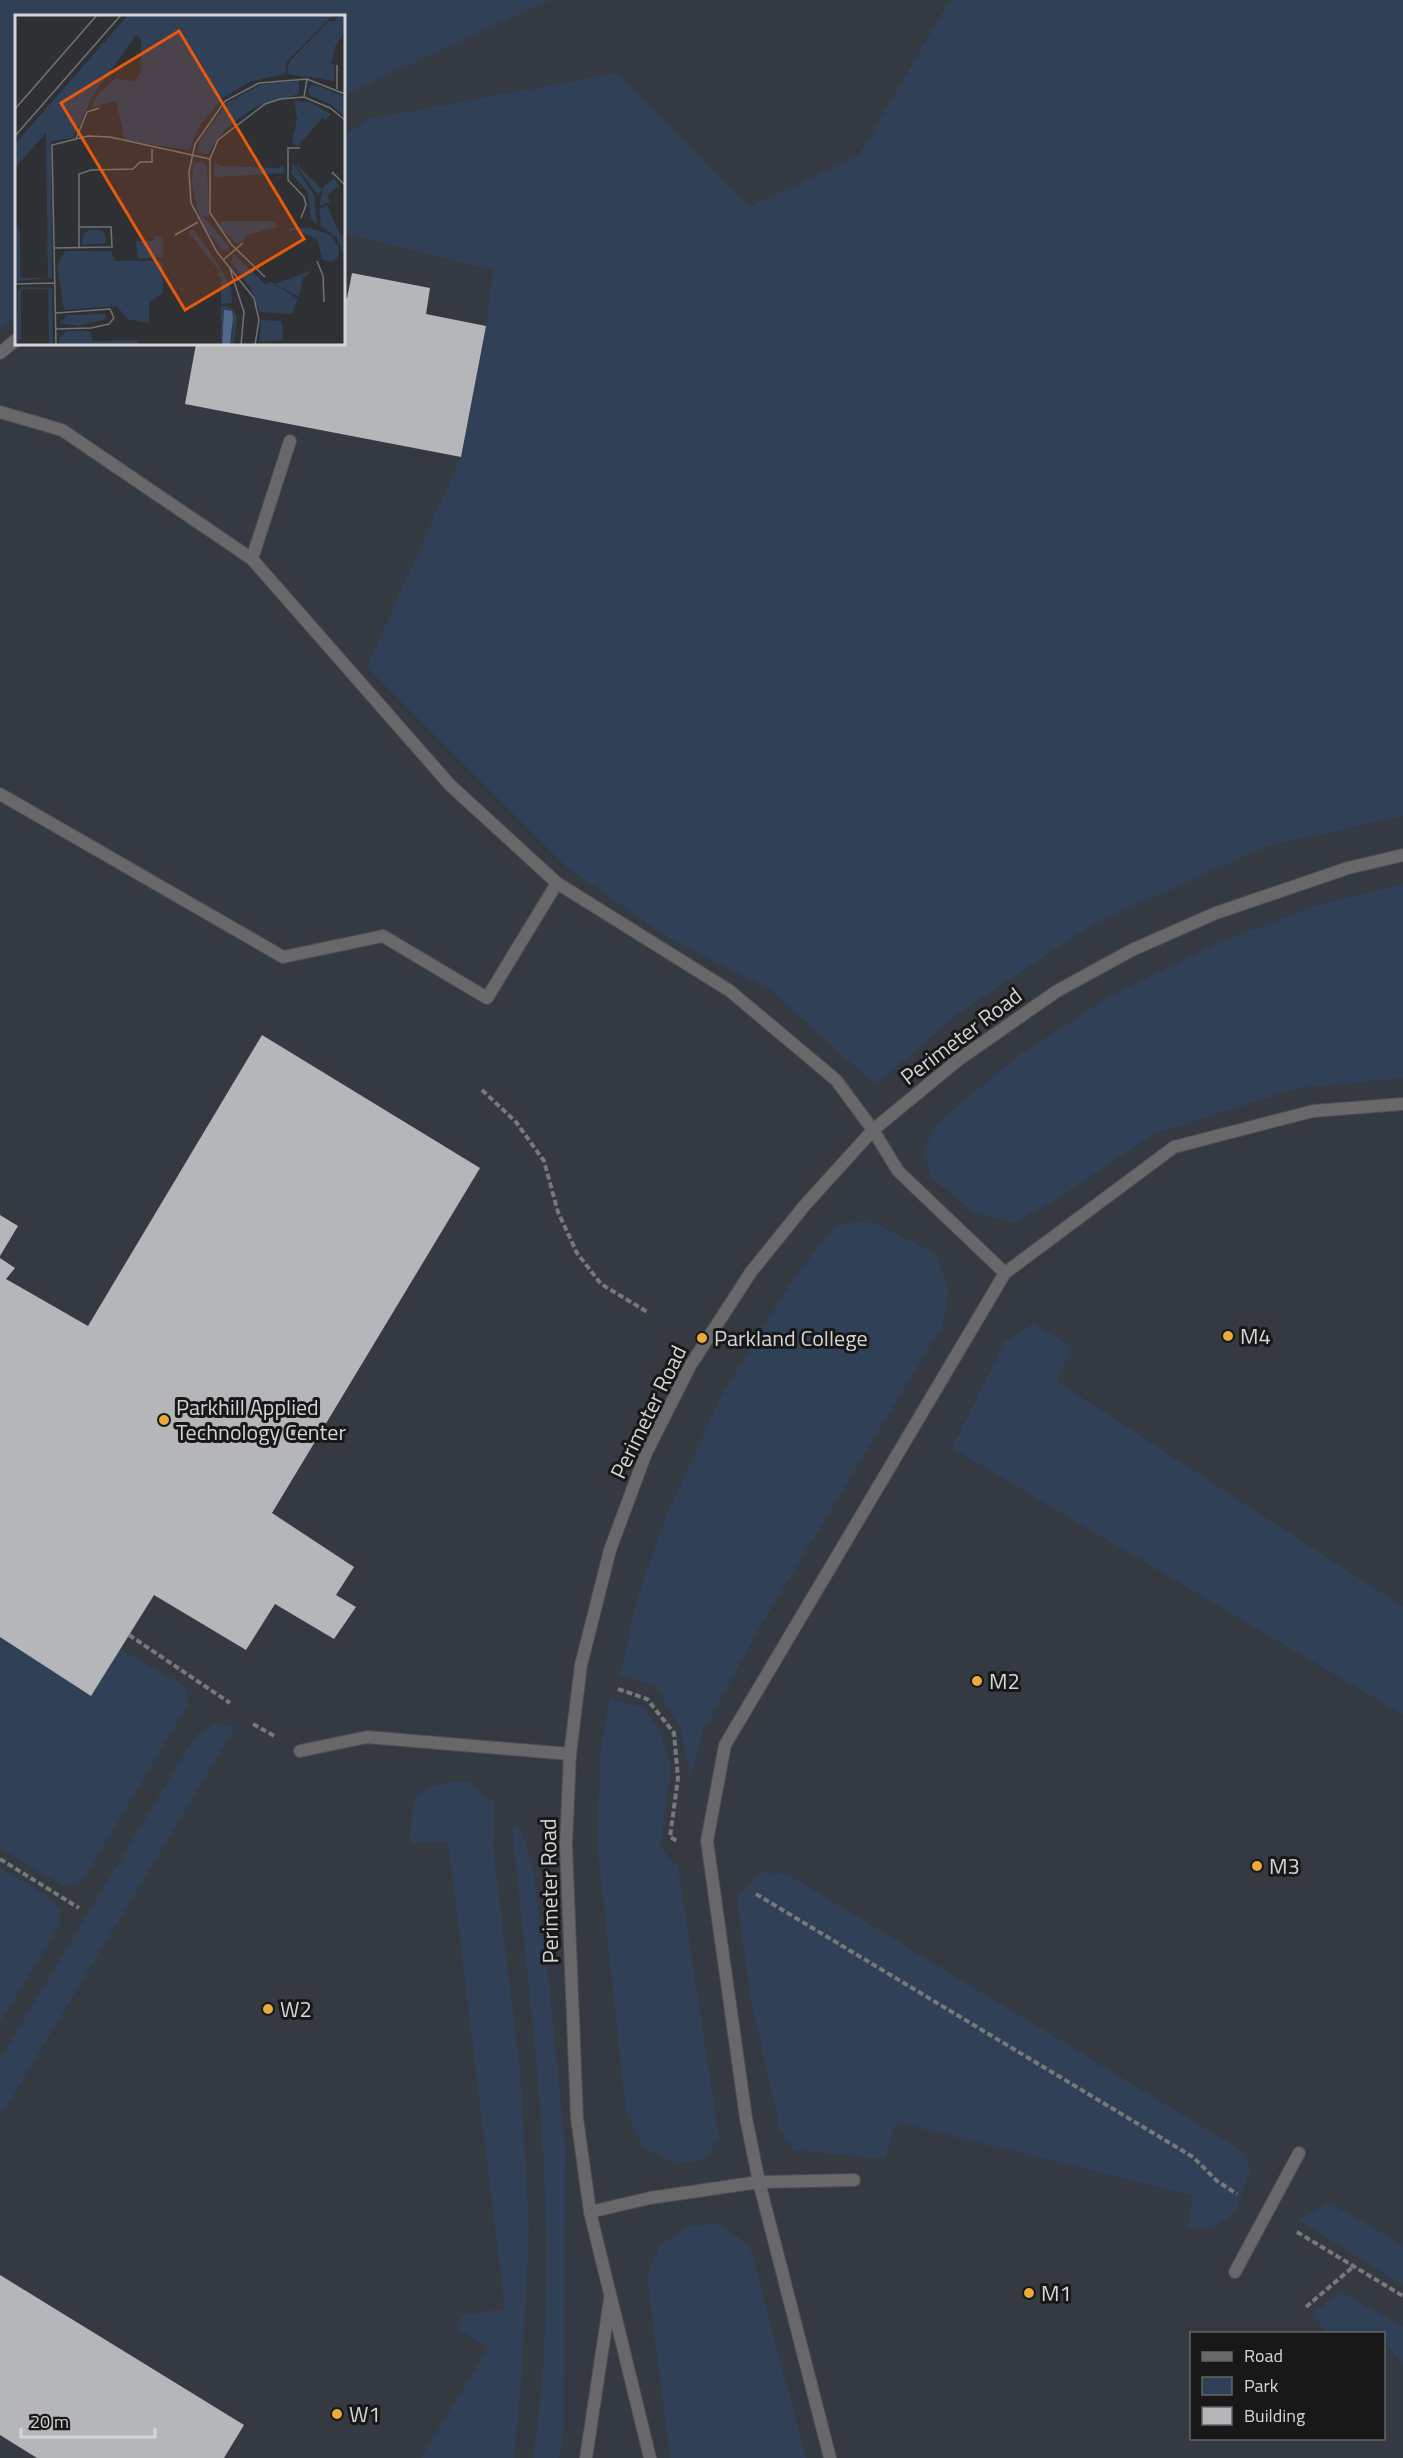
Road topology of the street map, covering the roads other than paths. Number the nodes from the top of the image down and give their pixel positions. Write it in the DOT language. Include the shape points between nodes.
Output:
graph roads {
  1 [pos="15,341"];
  2 [pos="0,353"];
  3 [pos="0,412"];
  4 [pos="290,441"];
  5 [pos="252,559"];
  6 [pos="0,794"];
  7 [pos="1403,855"];
  8 [pos="558,883"];
  9 [pos="1403,1104"];
  10 [pos="873,1130"];
  11 [pos="1005,1273"];
  12 [pos="300,1751"];
  13 [pos="570,1754"];
  14 [pos="1299,2153"];
  15 [pos="854,2180"];
  16 [pos="759,2182"];
  17 [pos="590,2212"];
  18 [pos="1235,2272"];
  19 [pos="611,2292"];
  20 [pos="586,2458"];
  21 [pos="650,2458"];
  22 [pos="830,2458"];
  1 -- 2 [label="street"];
  3 -- 5 [label="street" via="62,430"];
  4 -- 5 [label="street"];
  5 -- 8 [label="street" via="450,785"];
  6 -- 8 [label="street" via="282,957 383,936 487,998"];
  7 -- 10 [label="street, Perimeter Road" via="1348,868 1216,913 1132,950 1057,991 967,1053"];
  8 -- 10 [label="street" via="730,991 836,1080"];
  9 -- 11 [label="street" via="1313,1111 1174,1147"];
  10 -- 11 [label="street" via="897,1171"];
  10 -- 13 [label="street, Perimeter Road" via="751,1272 690,1366 646,1453 610,1550 581,1665"];
  11 -- 16 [label="street" via="725,1745 706,1841 746,2118"];
  12 -- 13 [label="street" via="367,1737"];
  13 -- 17 [label="street, Perimeter Road" via="566,1845 577,2118"];
  14 -- 18 [label="street"];
  15 -- 16 [label="street"];
  16 -- 17 [label="street" via="650,2198"];
  16 -- 22 [label="street"];
  17 -- 19 [label="street, Perimeter Road"];
  19 -- 20 [label="street, Perimeter Road"];
  19 -- 21 [label="street, Perimeter Road"];
}
